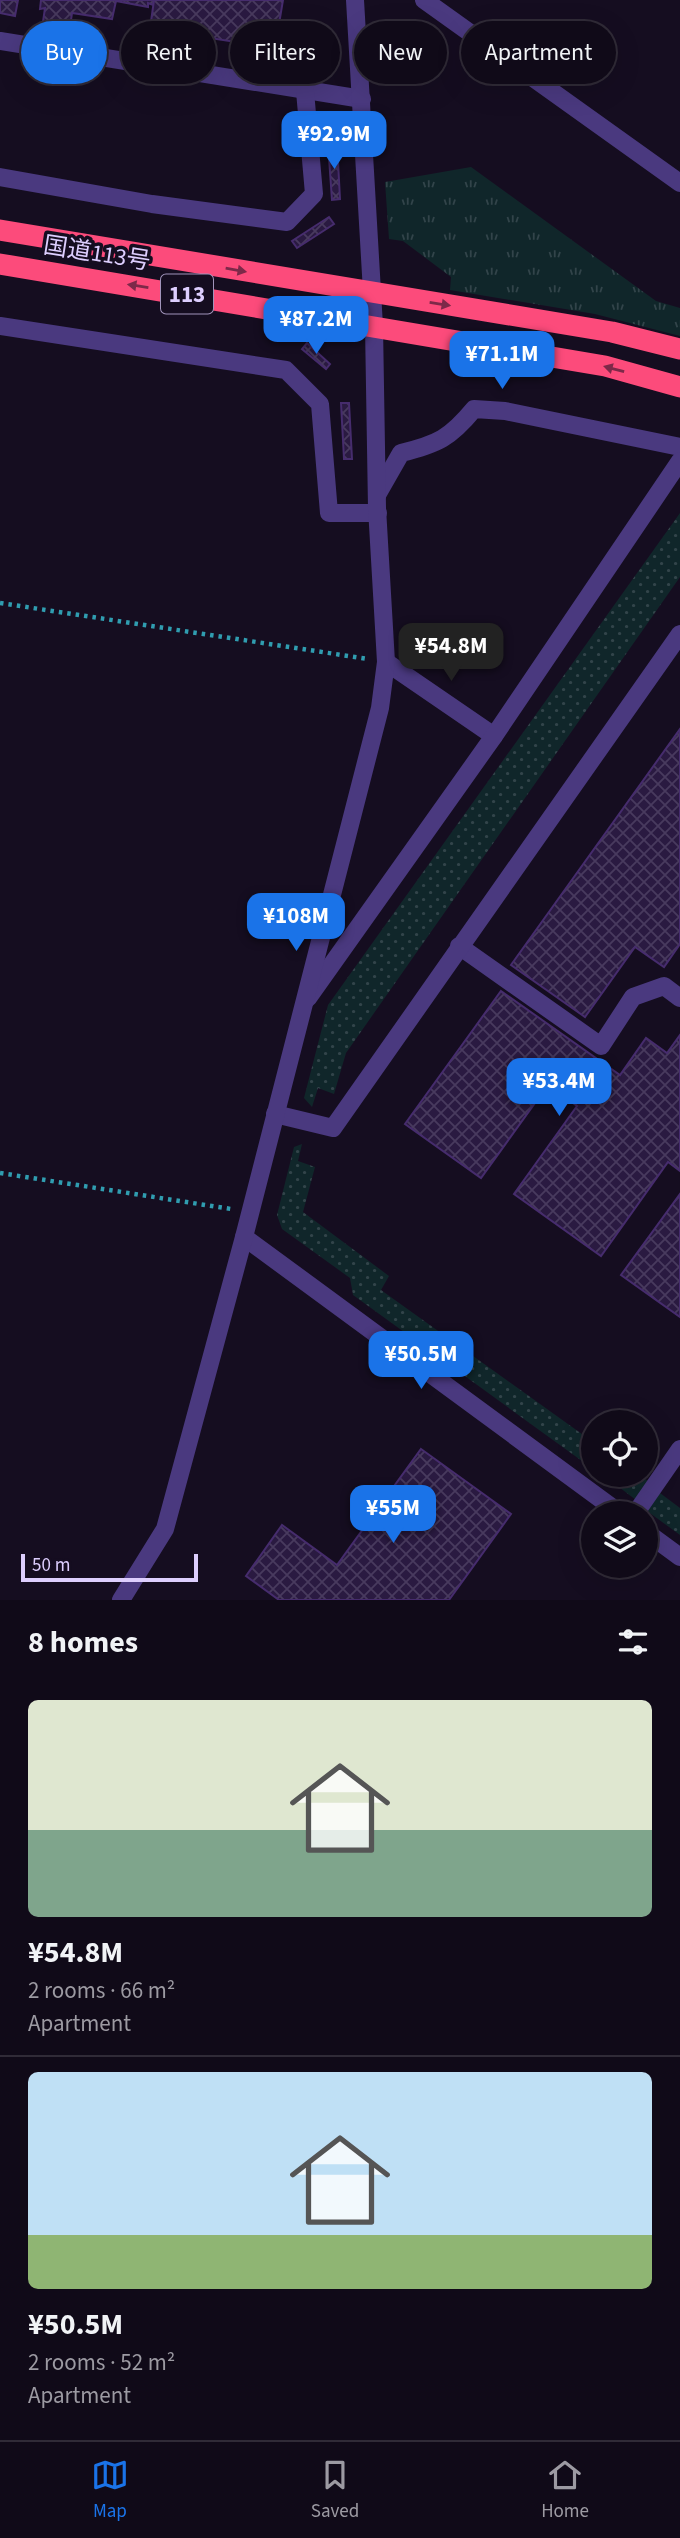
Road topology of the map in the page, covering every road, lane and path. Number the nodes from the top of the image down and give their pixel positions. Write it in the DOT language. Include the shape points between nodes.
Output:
graph roads {
  1 [pos="355,0"];
  2 [pos="424,0"];
  3 [pos="0,41"];
  4 [pos="305,91"];
  5 [pos="362,99"];
  6 [pos="0,177"];
  7 [pos="680,183"];
  8 [pos="0,230"];
  9 [pos="0,264"];
  10 [pos="372,293"];
  11 [pos="0,326"];
  12 [pos="374,326"];
  13 [pos="680,349"];
  14 [pos="680,387"];
  15 [pos="680,447"];
  16 [pos="680,461"];
  17 [pos="377,504"];
  18 [pos="0,603"];
  19 [pos="680,634"];
  20 [pos="386,662"];
  21 [pos="494,736"];
  22 [pos="459,946"];
  23 [pos="680,998"];
  24 [pos="302,1006"];
  25 [pos="275,1114"];
  26 [pos="0,1173"];
  27 [pos="250,1212"];
  28 [pos="244,1237"];
  29 [pos="680,1449"];
  30 [pos="603,1501"];
  31 [pos="644,1501"];
  32 [pos="658,1541"];
  33 [pos="680,1557"];
  34 [pos="121,1600"];
  1 -- 5 [label="street"];
  2 -- 7 [label="street"];
  3 -- 4 [label="street"];
  4 -- 5 [label="street"];
  4 -- 6 [label="street" via="314,194 287,222"];
  5 -- 10 [label="street"];
  8 -- 10 [label="highway, 国道113号 / 113, one-way"];
  12 -- 9 [label="highway, 国道113号 / 113, one-way"];
  10 -- 12 [label="street"];
  10 -- 13 [label="highway, 国道113号 / 113, one-way" via="612,332"];
  11 -- 17 [label="street" via="286,370 320,404 329,513"];
  14 -- 12 [label="highway, 国道113号 / 113, one-way" via="605,366"];
  12 -- 17 [label="street"];
  15 -- 17 [label="street" via="505,411 474,409 445,439 401,453"];
  16 -- 21 [label="street"];
  17 -- 20 [label="street"];
  18 -- 20 [label="path"];
  19 -- 22 [label="street"];
  20 -- 21 [label="street"];
  20 -- 24 [label="street" via="380,708"];
  21 -- 24 [label="street"];
  22 -- 23 [label="street" via="601,1046 633,997 664,986"];
  22 -- 25 [label="street" via="333,1128"];
  24 -- 25 [label="street"];
  25 -- 27 [label="street"];
  26 -- 27 [label="path"];
  27 -- 28 [label="street"];
  28 -- 30 [label="street"];
  28 -- 34 [label="street" via="165,1529"];
  29 -- 31 [label="street"];
  32 -- 33 [label="street"];
}
